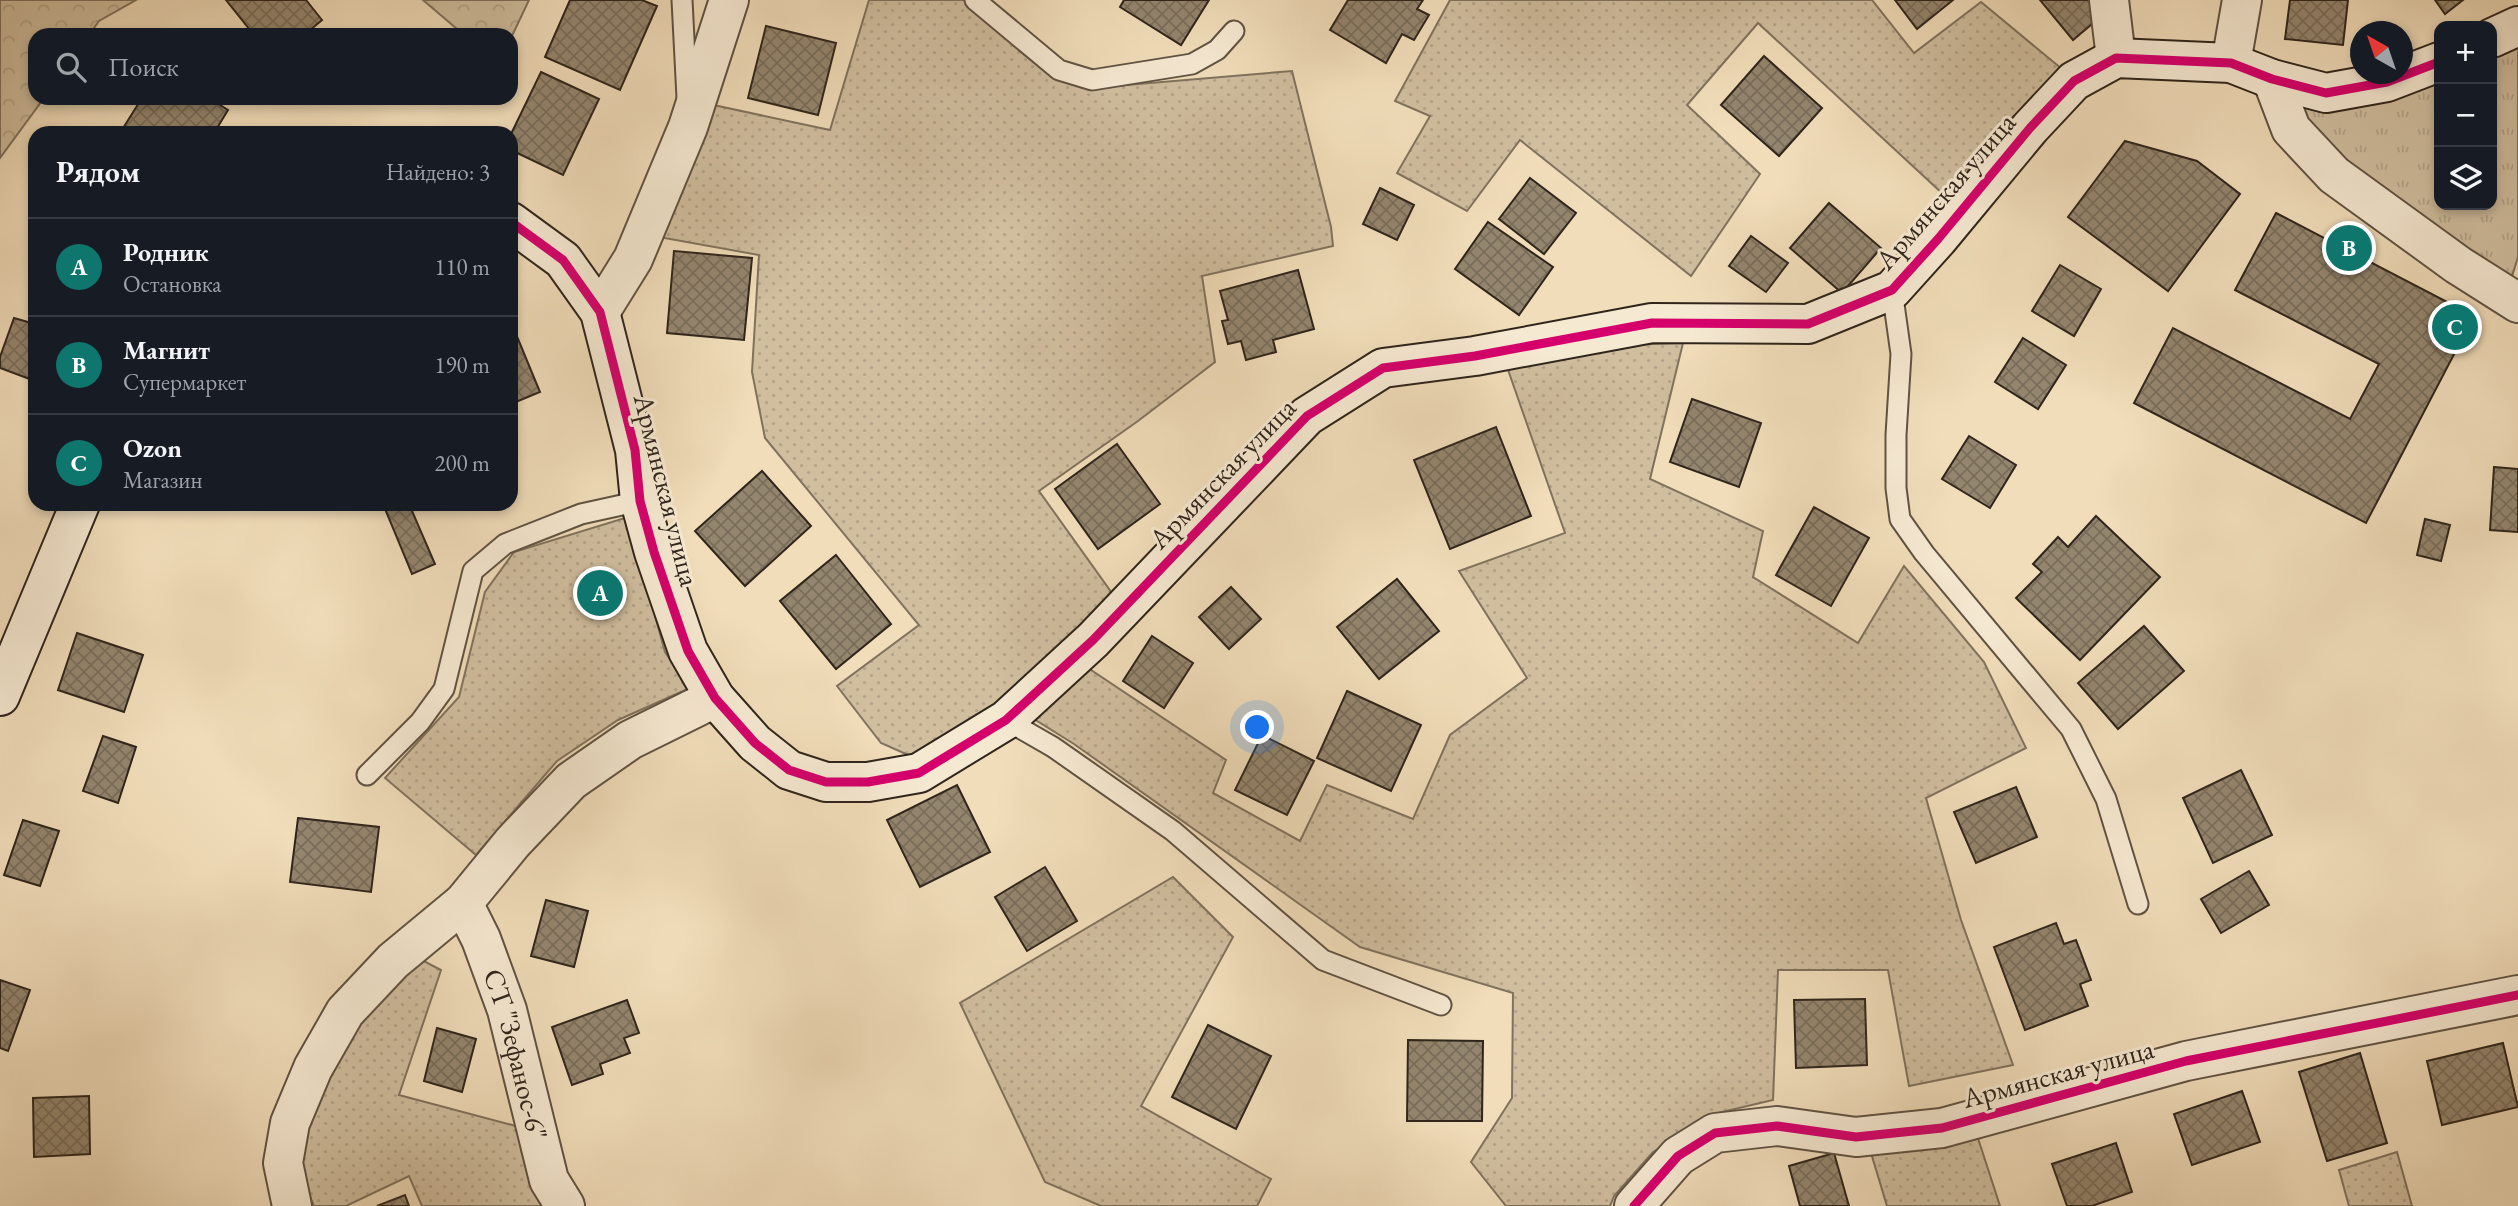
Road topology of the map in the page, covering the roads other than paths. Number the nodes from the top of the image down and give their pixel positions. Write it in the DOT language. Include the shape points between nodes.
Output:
graph roads {
  1 [pos="682,0"];
  2 [pos="729,0"];
  3 [pos="975,0"];
  4 [pos="2109,0"];
  5 [pos="2242,0"];
  6 [pos="2518,26"];
  7 [pos="1234,31"];
  8 [pos="2497,36"];
  9 [pos="2116,58"];
  10 [pos="2231,63"];
  11 [pos="2434,64"];
  12 [pos="2272,79"];
  13 [pos="688,127"];
  14 [pos="518,227"];
  15 [pos="1892,290"];
  16 [pos="2518,303"];
  17 [pos="600,312"];
  18 [pos="640,501"];
  19 [pos="77,511"];
  20 [pos="0,695"];
  21 [pos="716,698"];
  22 [pos="1006,720"];
  23 [pos="367,775"];
  24 [pos="463,903"];
  25 [pos="2138,904"];
  26 [pos="2518,995"];
  27 [pos="1441,1005"];
  28 [pos="292,1206"];
  29 [pos="565,1206"];
  30 [pos="1634,1206"];
  1 -- 13 [label="lane"];
  2 -- 13 [label="street"];
  3 -- 7 [label="lane" via="1059,70 1092,80 1192,64 1217,50"];
  4 -- 9 [label="street"];
  5 -- 10 [label="street"];
  6 -- 8 [label="street"];
  9 -- 10 [label="street"];
  9 -- 15 [label="street, Армянская улица" via="2074,81"];
  10 -- 12 [label="street"];
  11 -- 12 [label="street" via="2387,82 2326,93"];
  12 -- 16 [label="street" via="2291,129 2334,175"];
  13 -- 17 [label="street" via="634,258"];
  14 -- 17 [label="street, Армянская улица" via="563,260"];
  15 -- 22 [label="street, Армянская улица" via="1808,324 1652,323 1383,368 1307,416 1093,640"];
  15 -- 25 [label="lane" via="1900,354 1896,435 1900,519 2071,729 2106,799"];
  17 -- 18 [label="street, Армянская улица" via="635,450"];
  18 -- 21 [label="street, Армянская улица" via="688,651"];
  18 -- 23 [label="lane" via="581,514 505,544 473,571 444,689 420,722"];
  19 -- 20 [label="street"];
  21 -- 22 [label="street, Армянская улица" via="755,743 789,770 826,782 868,782 919,773"];
  21 -- 24 [label="street" via="631,740 571,781"];
  22 -- 27 [label="lane" via="1053,747 1173,831 1323,960"];
  24 -- 28 [label="street" via="393,961 345,1012 313,1068 290,1123 283,1163"];
  24 -- 29 [label="street, СТ \"Зефанос-6\"" via="507,1010 549,1180"];
  26 -- 30 [label="street, Армянская улица" via="2186,1061 1942,1128 1856,1137 1777,1126 1715,1133 1678,1156"];
}
